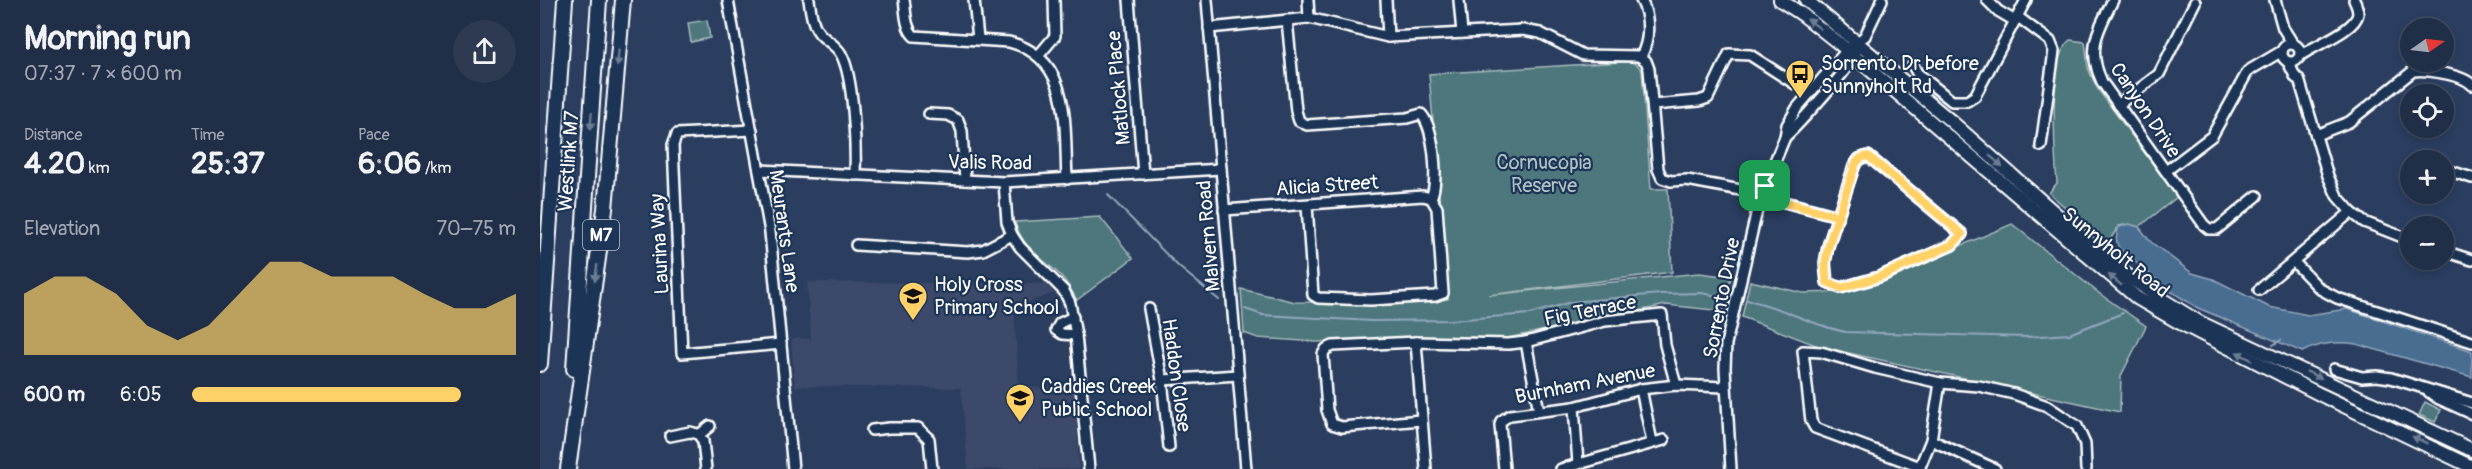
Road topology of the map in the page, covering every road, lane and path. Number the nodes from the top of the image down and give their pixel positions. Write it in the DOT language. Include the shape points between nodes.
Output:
graph roads {
  1 [pos="565,0"];
  2 [pos="599,0"];
  3 [pos="623,0"];
  4 [pos="728,0"];
  5 [pos="808,0"];
  6 [pos="904,0"];
  7 [pos="974,0"];
  8 [pos="1054,0"];
  9 [pos="1129,0"];
  10 [pos="1207,0"];
  11 [pos="1308,0"];
  12 [pos="1386,0"];
  13 [pos="1459,0"];
  14 [pos="1641,0"];
  15 [pos="1780,0"];
  16 [pos="1806,0"];
  17 [pos="1882,0"];
  18 [pos="1987,0"];
  19 [pos="2026,0"];
  20 [pos="2113,0"];
  21 [pos="2275,0"];
  22 [pos="2354,0"];
  23 [pos="2195,2"];
  24 [pos="1309,18"];
  25 [pos="2017,19"];
  26 [pos="1287,20"];
  27 [pos="1209,28"];
  28 [pos="2283,28"];
  29 [pos="1461,33"];
  30 [pos="1388,36"];
  31 [pos="978,39"];
  32 [pos="2295,45"];
  33 [pos="2315,46"];
  34 [pos="2282,49"];
  35 [pos="1853,50"];
  36 [pos="1039,55"];
  37 [pos="1641,57"];
  38 [pos="2299,58"];
  39 [pos="2266,61"];
  40 [pos="2286,62"];
  41 [pos="1913,65"];
  42 [pos="2299,79"];
  43 [pos="2471,83"];
  44 [pos="1795,84"];
  45 [pos="1653,105"];
  46 [pos="2118,105"];
  47 [pos="929,114"];
  48 [pos="752,130"];
  49 [pos="2316,135"];
  50 [pos="2041,146"];
  51 [pos="1854,149"];
  52 [pos="1859,159"];
  53 [pos="759,170"];
  54 [pos="1221,170"];
  55 [pos="2166,171"];
  56 [pos="2454,172"];
  57 [pos="1143,174"];
  58 [pos="855,175"];
  59 [pos="2472,178"];
  60 [pos="1067,179"];
  61 [pos="965,180"];
  62 [pos="1004,182"];
  63 [pos="1765,186"];
  64 [pos="1751,192"];
  65 [pos="2257,196"];
  66 [pos="1431,198"];
  67 [pos="1770,198"];
  68 [pos="1306,205"];
  69 [pos="1758,206"];
  70 [pos="1224,210"];
  71 [pos="2351,212"];
  72 [pos="1838,216"];
  73 [pos="1012,236"];
  74 [pos="2400,236"];
  75 [pos="856,245"];
  76 [pos="2454,254"];
  77 [pos="2472,260"];
  78 [pos="2294,262"];
  79 [pos="2259,290"];
  80 [pos="1149,309"];
  81 [pos="1073,317"];
  82 [pos="1076,335"];
  83 [pos="1416,342"];
  84 [pos="1526,342"];
  85 [pos="2472,342"];
  86 [pos="781,344"];
  87 [pos="540,364"];
  88 [pos="2334,369"];
  89 [pos="1238,375"];
  90 [pos="1162,380"];
  91 [pos="1940,382"];
  92 [pos="1676,385"];
  93 [pos="1725,387"];
  94 [pos="1641,389"];
  95 [pos="2427,390"];
  96 [pos="2472,403"];
  97 [pos="1574,407"];
  98 [pos="1539,411"];
  99 [pos="2472,414"];
  100 [pos="1421,420"];
  101 [pos="710,426"];
  102 [pos="872,430"];
  103 [pos="699,435"];
  104 [pos="670,436"];
  105 [pos="1664,440"];
  106 [pos="1931,440"];
  107 [pos="1652,442"];
  108 [pos="1169,447"];
  109 [pos="2472,450"];
  110 [pos="1578,464"];
  111 [pos="2472,467"];
  112 [pos="1920,468"];
  113 [pos="568,469"];
  114 [pos="706,469"];
  115 [pos="793,469"];
  116 [pos="932,469"];
  117 [pos="1089,469"];
  118 [pos="1246,469"];
  119 [pos="1426,469"];
  120 [pos="1504,469"];
  121 [pos="1561,469"];
  122 [pos="1731,469"];
  123 [pos="1995,469"];
  124 [pos="2086,469"];
  1 -- 87 [label="highway, Westlink M7"];
  2 -- 113 [label="highway, Westlink M7 / M7, one-way"];
  3 -- 113 [label="highway, M7, one-way" via="605,209"];
  4 -- 48 [label="street, Meurants Lane"];
  5 -- 58 [label="street" via="814,25 838,49 846,67 856,141"];
  6 -- 31 [label="street" via="907,24 914,36"];
  7 -- 31 [label="street"];
  8 -- 36 [label="street" via="1055,36"];
  9 -- 57 [label="street, Matlock Place"];
  10 -- 27 [label="street, Malvern Road"];
  11 -- 24 [label="street"];
  12 -- 30 [label="street"];
  13 -- 29 [label="street"];
  14 -- 37 [label="street" via="1648,39"];
  35 -- 15 [label="main road, Sunnyholt Road, one-way"];
  16 -- 35 [label="main road, Sunnyholt Road"];
  17 -- 35 [label="street" via="1865,36"];
  18 -- 25 [label="street" via="1998,11"];
  19 -- 25 [label="street"];
  20 -- 46 [label="street, Canyon Drive" via="2096,36 2093,56 2102,82"];
  21 -- 28 [label="street"];
  22 -- 33 [label="street" via="2358,12 2354,21 2332,39"];
  23 -- 46 [label="street" via="2159,74"];
  24 -- 26 [label="street"];
  24 -- 30 [label="street"];
  25 -- 41 [label="street" via="1980,90 1967,100 1952,101 1945,97"];
  25 -- 50 [label="street" via="2050,41 2054,51"];
  26 -- 27 [label="street"];
  26 -- 66 [label="street" via="1299,121 1303,124 1421,114 1428,123 1433,144"];
  27 -- 54 [label="street, Malvern Road"];
  28 -- 32 [label="street"];
  28 -- 34 [label="street"];
  29 -- 30 [label="street"];
  29 -- 37 [label="street" via="1523,30 1540,33 1583,55"];
  31 -- 36 [label="street" via="1021,45"];
  32 -- 33 [label="street"];
  32 -- 34 [label="street" via="2288,44"];
  32 -- 38 [label="street" via="2300,50"];
  33 -- 38 [label="street"];
  34 -- 39 [label="street"];
  34 -- 40 [label="street"];
  35 -- 63 [label="street" via="1785,136"];
  35 -- 109 [label="main road, Sunnyholt Road, one-way" via="2116,267 2167,304"];
  111 -- 35 [label="main road, Sunnyholt Road, one-way" via="2137,298"];
  36 -- 60 [label="street" via="1052,71 1060,94"];
  37 -- 45 [label="street" via="1649,69"];
  38 -- 40 [label="street"];
  38 -- 42 [label="street"];
  39 -- 40 [label="street"];
  39 -- 55 [label="street" via="2243,77 2212,136"];
  40 -- 42 [label="street"];
  42 -- 49 [label="street"];
  43 -- 49 [label="street" via="2456,76 2413,71 2349,122"];
  44 -- 45 [label="street" via="1750,55 1729,54 1707,98"];
  45 -- 64 [label="street" via="1662,178"];
  46 -- 55 [label="street, Canyon Drive"];
  47 -- 61 [label="street" via="958,120"];
  48 -- 53 [label="street, Meurants Lane"];
  48 -- 86 [label="street, Laurina Way" via="676,134 673,145 682,353"];
  49 -- 71 [label="street" via="2332,186"];
  51 -- 52 [label="street"];
  52 -- 72 [label="street"];
  52 -- 72 [label="street" via="1874,159 1962,234 1952,245 1879,277 1842,288 1827,282 1826,256"];
  53 -- 58 [label="street, Valis Road"];
  53 -- 86 [label="street, Meurants Lane" via="770,232"];
  54 -- 57 [label="street, Valis Road"];
  54 -- 70 [label="street, Malvern Road"];
  55 -- 65 [label="street, Canyon Drive" via="2211,233"];
  56 -- 59 [label="street"];
  57 -- 60 [label="street, Valis Road"];
  58 -- 61 [label="street, Valis Road"];
  60 -- 62 [label="street, Valis Road"];
  61 -- 62 [label="street, Valis Road"];
  62 -- 73 [label="street"];
  63 -- 64 [label="street" via="1757,186"];
  63 -- 67 [label="street"];
  64 -- 69 [label="street" via="1751,200"];
  66 -- 68 [label="street, Alicia Street"];
  66 -- 68 [label="street" via="1437,208 1443,293 1371,300 1313,295"];
  67 -- 69 [label="street" via="1766,205"];
  67 -- 72 [label="street"];
  68 -- 70 [label="street, Alicia Street"];
  69 -- 93 [label="street, Sorrento Drive" via="1728,336"];
  70 -- 89 [label="street, Malvern Road"];
  71 -- 74 [label="street" via="2371,226"];
  71 -- 78 [label="street"];
  73 -- 75 [label="street" via="983,250 968,252"];
  73 -- 81 [label="street" via="1064,291"];
  76 -- 77 [label="street"];
  78 -- 79 [label="street"];
  78 -- 85 [label="street" via="2320,289 2337,298"];
  80 -- 90 [label="street, Haddon Close"];
  81 -- 82 [label="street"];
  81 -- 82 [label="street" via="1056,330"];
  82 -- 117 [label="street"];
  83 -- 84 [label="street, Fig Terrace"];
  83 -- 100 [label="street"];
  83 -- 100 [label="street, Fig Terrace" via="1333,346 1323,354 1327,410 1332,424 1342,427"];
  84 -- 92 [label="street, Fig Terrace" via="1605,321 1662,315"];
  84 -- 98 [label="street"];
  86 -- 115 [label="street, Meurants Lane"];
  88 -- 95 [label="street" via="2362,377 2391,378"];
  89 -- 90 [label="street"];
  89 -- 118 [label="street, Malvern Road"];
  90 -- 108 [label="street, Haddon Close"];
  91 -- 106 [label="street"];
  91 -- 112 [label="street" via="1821,351 1803,351 1815,428"];
  91 -- 124 [label="street" via="2014,394 2052,409 2077,426 2085,444"];
  92 -- 93 [label="street, Burnham Avenue"];
  92 -- 94 [label="street, Burnham Avenue"];
  93 -- 122 [label="street, Sorrento Drive"];
  94 -- 97 [label="street, Burnham Avenue"];
  94 -- 107 [label="street"];
  95 -- 96 [label="street"];
  95 -- 99 [label="street"];
  97 -- 98 [label="street, Burnham Avenue"];
  97 -- 110 [label="street"];
  98 -- 120 [label="street, Burnham Avenue" via="1510,415 1501,422"];
  100 -- 119 [label="street"];
  101 -- 103 [label="street"];
  102 -- 116 [label="street" via="918,428 929,439"];
  103 -- 104 [label="street" via="695,432"];
  103 -- 114 [label="street"];
  105 -- 107 [label="street"];
  106 -- 112 [label="street"];
  106 -- 123 [label="street"];
  107 -- 110 [label="street"];
  110 -- 121 [label="street"];
}
